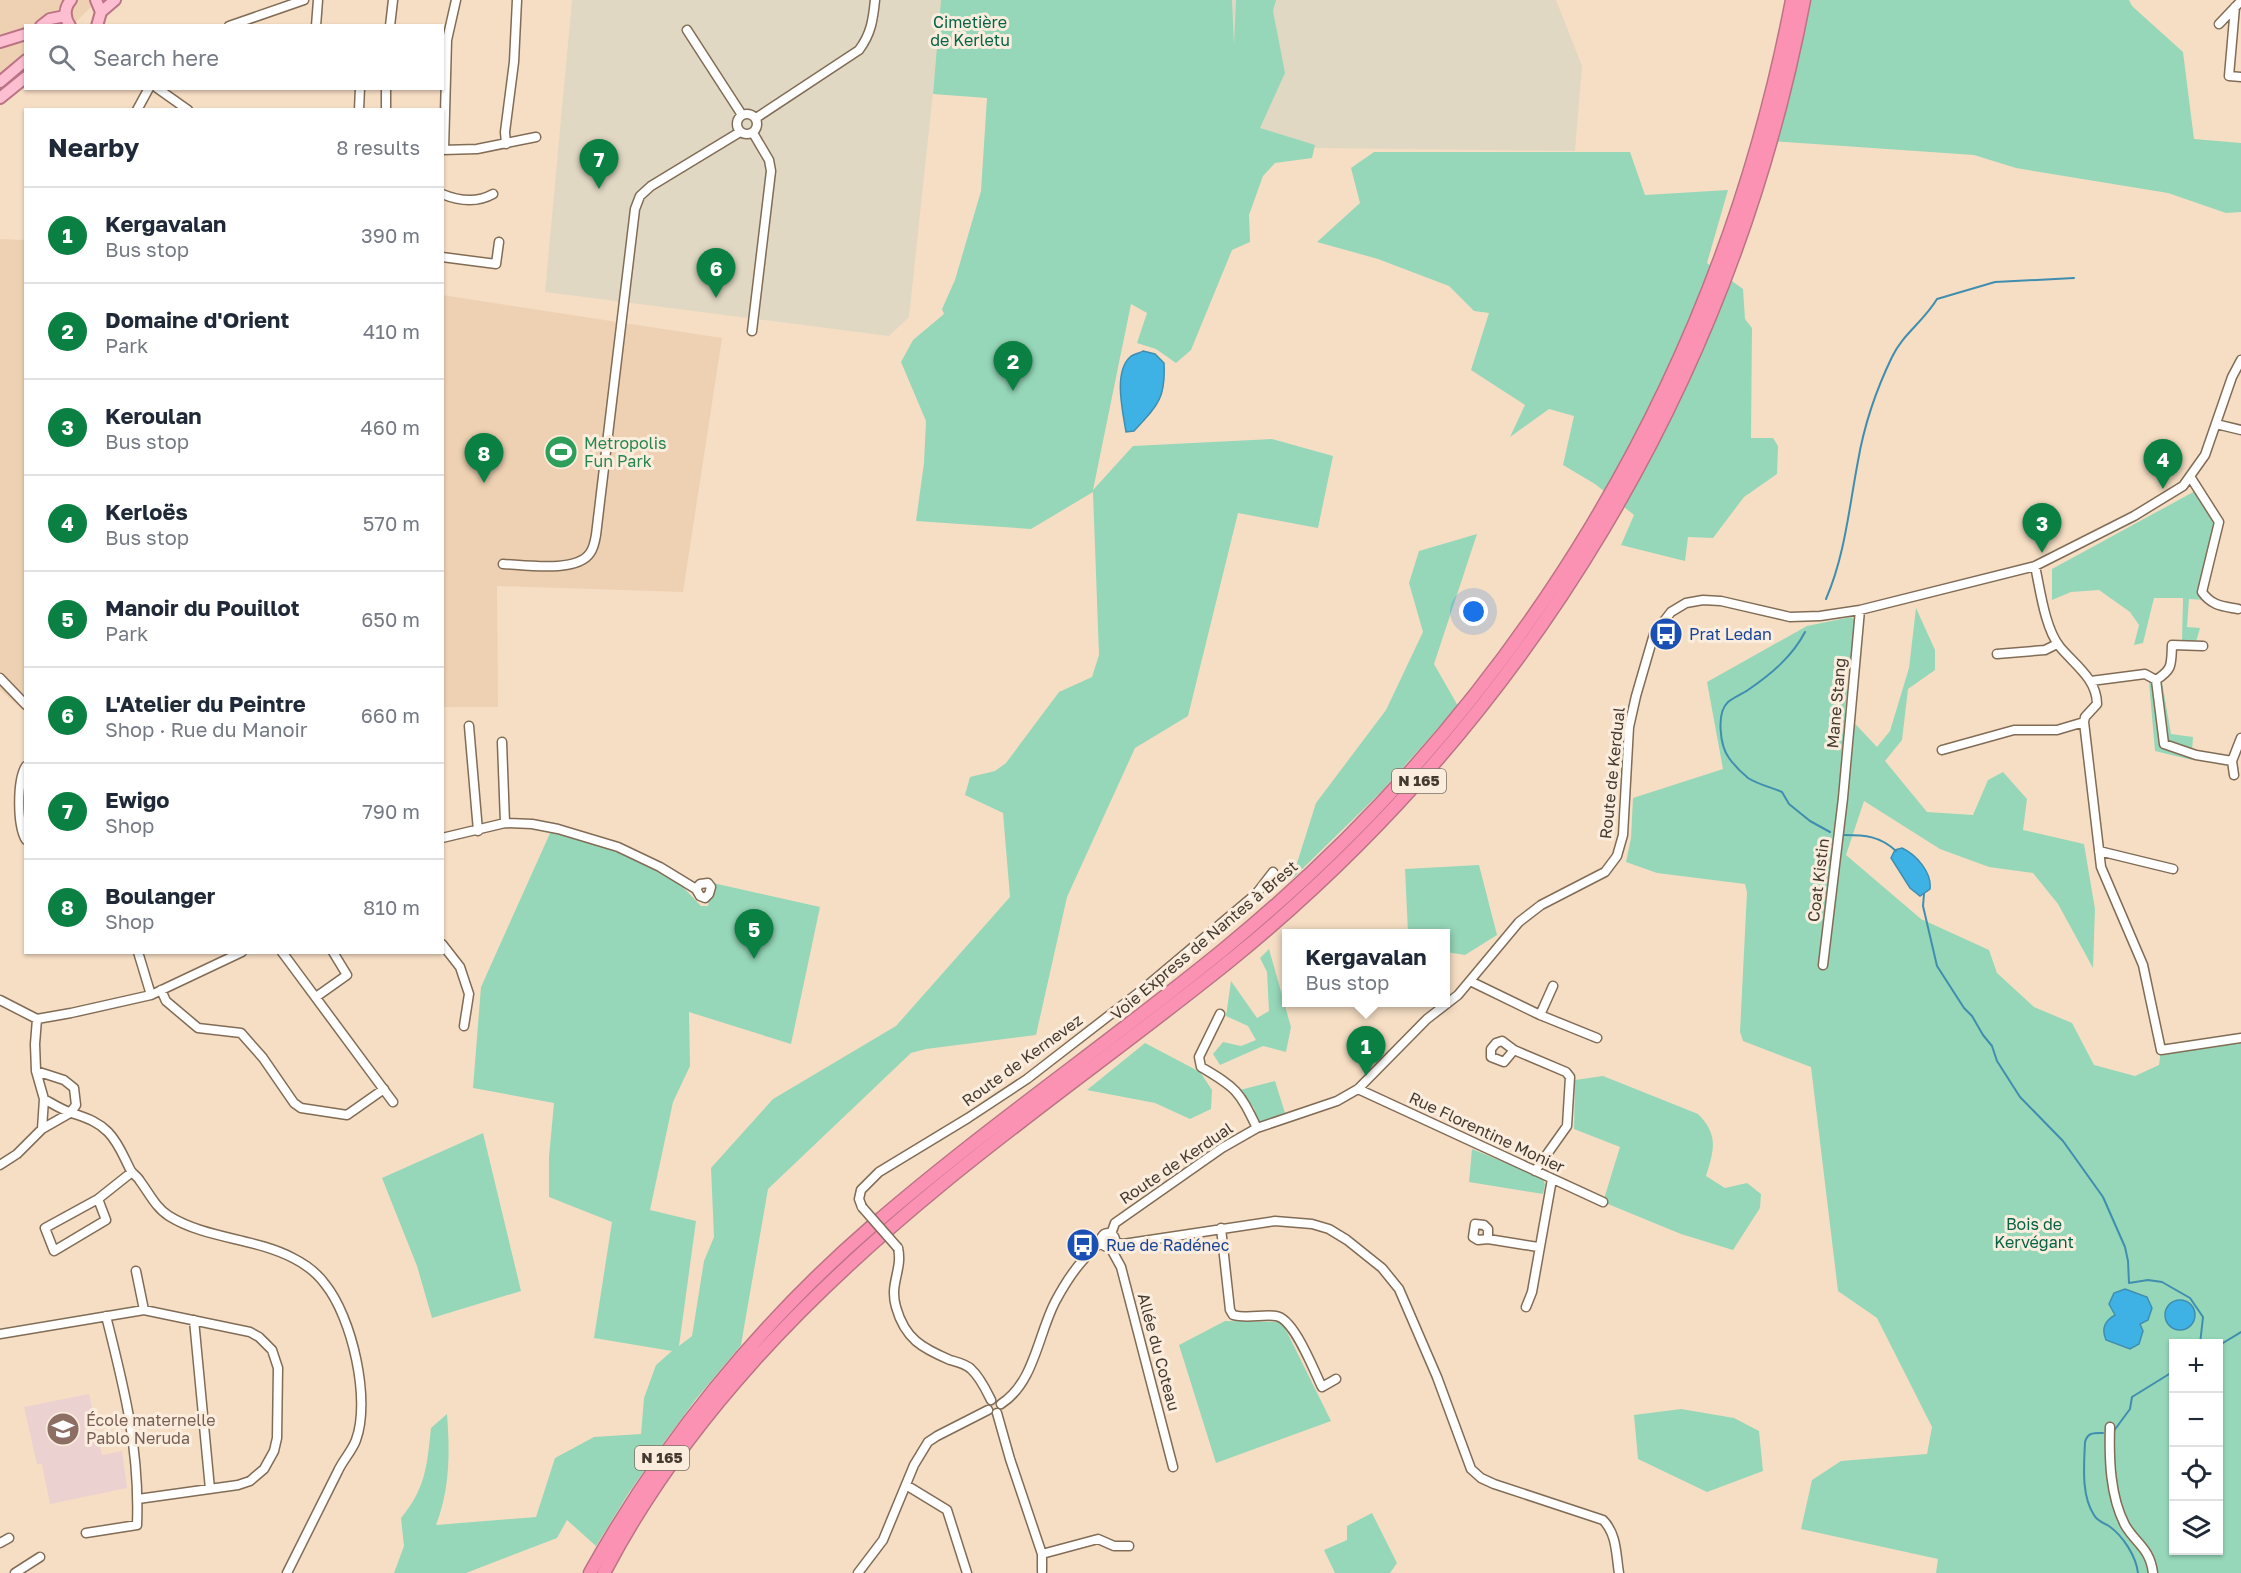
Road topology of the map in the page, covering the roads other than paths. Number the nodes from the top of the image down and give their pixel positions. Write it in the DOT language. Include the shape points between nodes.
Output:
graph roads {
  1 [pos="71,0"];
  2 [pos="96,0"];
  3 [pos="115,0"];
  4 [pos="304,0"];
  5 [pos="318,0"];
  6 [pos="393,0"];
  7 [pos="456,0"];
  8 [pos="516,0"];
  9 [pos="875,0"];
  10 [pos="1792,0"];
  11 [pos="1804,0"];
  12 [pos="2238,4"];
  13 [pos="102,12"];
  14 [pos="66,22"];
  15 [pos="44,24"];
  16 [pos="98,24"];
  17 [pos="235,24"];
  18 [pos="316,24"];
  19 [pos="390,24"];
  20 [pos="2219,24"];
  21 [pos="687,30"];
  22 [pos="24,35"];
  23 [pos="445,40"];
  24 [pos="0,42"];
  25 [pos="24,62"];
  26 [pos="2241,77"];
  27 [pos="24,79"];
  28 [pos="0,82"];
  29 [pos="148,90"];
  30 [pos="160,90"];
  31 [pos="360,90"];
  32 [pos="387,90"];
  33 [pos="0,98"];
  34 [pos="138,108"];
  35 [pos="185,108"];
  36 [pos="358,108"];
  37 [pos="386,108"];
  38 [pos="444,108"];
  39 [pos="742,115"];
  40 [pos="756,118"];
  41 [pos="740,132"];
  42 [pos="753,132"];
  43 [pos="536,137"];
  44 [pos="506,144"];
  45 [pos="444,150"];
  46 [pos="493,194"];
  47 [pos="444,195"];
  48 [pos="499,242"];
  49 [pos="444,257"];
  50 [pos="752,331"];
  51 [pos="2241,360"];
  52 [pos="2216,424"];
  53 [pos="2241,430"];
  54 [pos="2190,478"];
  55 [pos="503,564"];
  56 [pos="2035,566"];
  57 [pos="2238,609"];
  58 [pos="1860,610"];
  59 [pos="2057,644"];
  60 [pos="2203,646"];
  61 [pos="1997,654"];
  62 [pos="0,678"];
  63 [pos="2156,680"];
  64 [pos="2091,681"];
  65 [pos="24,703"];
  66 [pos="2084,722"];
  67 [pos="469,726"];
  68 [pos="2241,738"];
  69 [pos="502,742"];
  70 [pos="1942,750"];
  71 [pos="2232,761"];
  72 [pos="24,770"];
  73 [pos="2235,775"];
  74 [pos="1843,798"];
  75 [pos="505,823"];
  76 [pos="478,831"];
  77 [pos="24,836"];
  78 [pos="444,838"];
  79 [pos="2099,851"];
  80 [pos="2173,869"];
  81 [pos="1273,872"];
  82 [pos="696,889"];
  83 [pos="444,947"];
  84 [pos="139,954"];
  85 [pos="238,954"];
  86 [pos="283,954"];
  87 [pos="334,954"];
  88 [pos="1823,965"];
  89 [pos="1470,981"];
  90 [pos="1553,986"];
  91 [pos="161,990"];
  92 [pos="151,995"];
  93 [pos="316,998"];
  94 [pos="0,1000"];
  95 [pos="1450,1001"];
  96 [pos="1442,1007"];
  97 [pos="1220,1014"];
  98 [pos="1540,1015"];
  99 [pos="38,1018"];
  100 [pos="464,1026"];
  101 [pos="1597,1038"];
  102 [pos="2241,1038"];
  103 [pos="1514,1050"];
  104 [pos="36,1071"];
  105 [pos="384,1089"];
  106 [pos="1358,1089"];
  107 [pos="44,1099"];
  108 [pos="393,1102"];
  109 [pos="70,1113"];
  110 [pos="1257,1128"];
  111 [pos="42,1129"];
  112 [pos="0,1165"];
  113 [pos="1534,1171"];
  114 [pos="132,1172"];
  115 [pos="1552,1179"];
  116 [pos="98,1199"];
  117 [pos="1603,1202"];
  118 [pos="1221,1228"];
  119 [pos="1488,1239"];
  120 [pos="1112,1241"];
  121 [pos="1101,1244"];
  122 [pos="1538,1247"];
  123 [pos="136,1271"];
  124 [pos="1526,1307"];
  125 [pos="144,1310"];
  126 [pos="106,1316"];
  127 [pos="194,1320"];
  128 [pos="0,1334"];
  129 [pos="1336,1379"];
  130 [pos="991,1400"];
  131 [pos="1001,1404"];
  132 [pos="988,1410"];
  133 [pos="998,1413"];
  134 [pos="2110,1427"];
  135 [pos="1173,1467"];
  136 [pos="906,1485"];
  137 [pos="210,1489"];
  138 [pos="138,1500"];
  139 [pos="86,1533"];
  140 [pos="9,1538"];
  141 [pos="0,1543"];
  142 [pos="1129,1546"];
  143 [pos="1042,1554"];
  144 [pos="40,1557"];
  145 [pos="1042,1571"];
  146 [pos="15,1573"];
  147 [pos="287,1573"];
  148 [pos="590,1573"];
  149 [pos="604,1573"];
  150 [pos="858,1573"];
  151 [pos="967,1573"];
  152 [pos="1619,1573"];
  153 [pos="2153,1573"];
  1 -- 14 [label="main road"];
  2 -- 13 [label="main road"];
  3 -- 13 [label="main road"];
  4 -- 17 [label="street"];
  5 -- 18 [label="street"];
  6 -- 19 [label="street"];
  7 -- 23 [label="street"];
  8 -- 44 [label="street"];
  9 -- 40 [label="street" via="868,39 858,50"];
  10 -- 148 [label="highway, Voie Express de Nantes à Brest / N 165" via="1773,87 1744,188 1708,291 1663,396 1578,548 1490,677 1390,794 1293,890 1194,974 935,1174 808,1286 699,1408 634,1500"];
  11 -- 149 [label="highway, Voie Express de Nantes à Brest / N 165" via="1756,192 1697,348 1612,515 1499,685 1390,813 1281,917 943,1183 817,1294 708,1414 650,1497"];
  12 -- 20 [label="street"];
  12 -- 26 [label="street" via="2229,76"];
  13 -- 16 [label="main road"];
  14 -- 15 [label="main road" via="50,19"];
  21 -- 39 [label="street"];
  22 -- 24 [label="main road"];
  23 -- 38 [label="street"];
  25 -- 28 [label="main road"];
  27 -- 33 [label="main road"];
  29 -- 34 [label="street"];
  30 -- 35 [label="street"];
  31 -- 36 [label="street"];
  32 -- 37 [label="street"];
  39 -- 40 [label="street" via="748,113"];
  39 -- 41 [label="street" via="736,123"];
  40 -- 42 [label="street"];
  41 -- 42 [label="street"];
  41 -- 55 [label="street" via="651,186 640,196 635,209 591,553 581,562 567,566"];
  42 -- 50 [label="street" via="771,171"];
  43 -- 44 [label="street"];
  44 -- 45 [label="street"];
  46 -- 47 [label="street" via="481,201"];
  48 -- 49 [label="street" via="496,264"];
  51 -- 52 [label="street"];
  52 -- 53 [label="street"];
  52 -- 54 [label="street" via="2205,455"];
  54 -- 56 [label="street, Route de Kerdual" via="2134,516"];
  54 -- 57 [label="street" via="2219,522 2202,592 2214,604"];
  56 -- 58 [label="street, Route de Kerdual"];
  56 -- 59 [label="street" via="2047,620"];
  58 -- 74 [label="street, Mane Stang"];
  58 -- 89 [label="street, Route de Kerdual" via="1790,617 1703,600 1686,603 1671,612 1654,634 1629,728 1623,835 1617,856 1605,872 1541,905 1519,922"];
  59 -- 61 [label="street" via="2045,650"];
  59 -- 64 [label="street"];
  60 -- 63 [label="street" via="2172,645 2171,667"];
  62 -- 65 [label="street"];
  63 -- 64 [label="street" via="2145,674"];
  63 -- 71 [label="street" via="2164,744"];
  64 -- 66 [label="street" via="2097,692 2097,704"];
  66 -- 70 [label="street" via="2057,730 2014,730"];
  66 -- 79 [label="street"];
  67 -- 76 [label="street"];
  68 -- 71 [label="street"];
  69 -- 75 [label="street"];
  71 -- 73 [label="street"];
  72 -- 77 [label="street" via="20,777"];
  74 -- 88 [label="street, Coat Kistin"];
  75 -- 76 [label="street"];
  75 -- 82 [label="street" via="558,829 618,847"];
  76 -- 78 [label="street"];
  79 -- 80 [label="street"];
  79 -- 102 [label="street" via="2101,867 2144,965 2161,1050"];
  81 -- 130 [label="street, Route de Kernevez, bridge" via="1256,894 1027,1079 879,1172 861,1190 862,1208 897,1248 900,1257 893,1293 896,1308 914,1342 970,1368"];
  83 -- 100 [label="street" via="460,967 469,994"];
  84 -- 92 [label="street"];
  85 -- 91 [label="street"];
  86 -- 93 [label="street"];
  87 -- 93 [label="street" via="348,975"];
  89 -- 95 [label="street, Route de Kerdual"];
  89 -- 98 [label="street"];
  90 -- 98 [label="street"];
  91 -- 92 [label="street"];
  91 -- 105 [label="street" via="166,1001 198,1028 241,1034 301,1108 347,1115"];
  92 -- 99 [label="street"];
  93 -- 105 [label="street"];
  94 -- 99 [label="street"];
  96 -- 106 [label="street, Route de Kerdual"];
  97 -- 110 [label="street" via="1198,1058 1201,1067 1240,1094"];
  98 -- 101 [label="street"];
  99 -- 104 [label="street"];
  103 -- 113 [label="street" via="1570,1077 1567,1126"];
  104 -- 107 [label="street"];
  104 -- 109 [label="street" via="64,1080 74,1088 76,1105"];
  105 -- 108 [label="street"];
  106 -- 110 [label="street, Route de Kerdual" via="1337,1101"];
  106 -- 113 [label="street, Rue Florentine Monier"];
  107 -- 109 [label="street"];
  107 -- 111 [label="street"];
  109 -- 111 [label="street"];
  109 -- 114 [label="street" via="94,1120 110,1133"];
  110 -- 120 [label="street, Route de Kerdual" via="1115,1223"];
  111 -- 112 [label="street"];
  113 -- 115 [label="street, Rue Florentine Monier"];
  114 -- 116 [label="street"];
  114 -- 147 [label="street" via="170,1217 294,1258 315,1272 327,1286 348,1329 362,1385 361,1422 356,1441"];
  115 -- 117 [label="street, Rue Florentine Monier"];
  115 -- 122 [label="street"];
  116 -- 116 [label="street" via="106,1220 54,1251 45,1228"];
  118 -- 120 [label="street" via="1123,1244"];
  118 -- 129 [label="street" via="1233,1315 1285,1319 1322,1387"];
  118 -- 152 [label="street" via="1275,1221 1312,1224 1347,1240 1382,1268 1399,1289 1471,1469 1494,1484 1603,1520 1614,1539"];
  119 -- 122 [label="street"];
  120 -- 121 [label="street" via="1106,1247"];
  120 -- 121 [label="street, Route de Kerdual" via="1102,1235"];
  120 -- 135 [label="street, Allée du Coteau"];
  121 -- 131 [label="street, Route de Kerdual" via="1074,1270 1054,1303 1018,1390"];
  122 -- 124 [label="street"];
  123 -- 125 [label="street"];
  125 -- 126 [label="street"];
  125 -- 127 [label="street"];
  126 -- 128 [label="street"];
  126 -- 138 [label="street" via="130,1411"];
  127 -- 137 [label="street"];
  127 -- 137 [label="street" via="259,1337 272,1350 278,1368 277,1438 268,1464 243,1484"];
  130 -- 131 [label="street"];
  130 -- 132 [label="street"];
  131 -- 133 [label="street, Route de Kerdual"];
  132 -- 133 [label="street"];
  132 -- 136 [label="street" via="928,1442"];
  133 -- 143 [label="street"];
  134 -- 153 [label="street" via="2110,1463 2119,1509 2131,1534 2148,1554"];
  136 -- 150 [label="street" via="883,1540"];
  136 -- 151 [label="street" via="947,1510"];
  137 -- 138 [label="street"];
  138 -- 139 [label="street" via="137,1525"];
  140 -- 141 [label="street"];
  142 -- 143 [label="street" via="1114,1546 1098,1539"];
  143 -- 145 [label="street"];
  144 -- 146 [label="street"];
}
